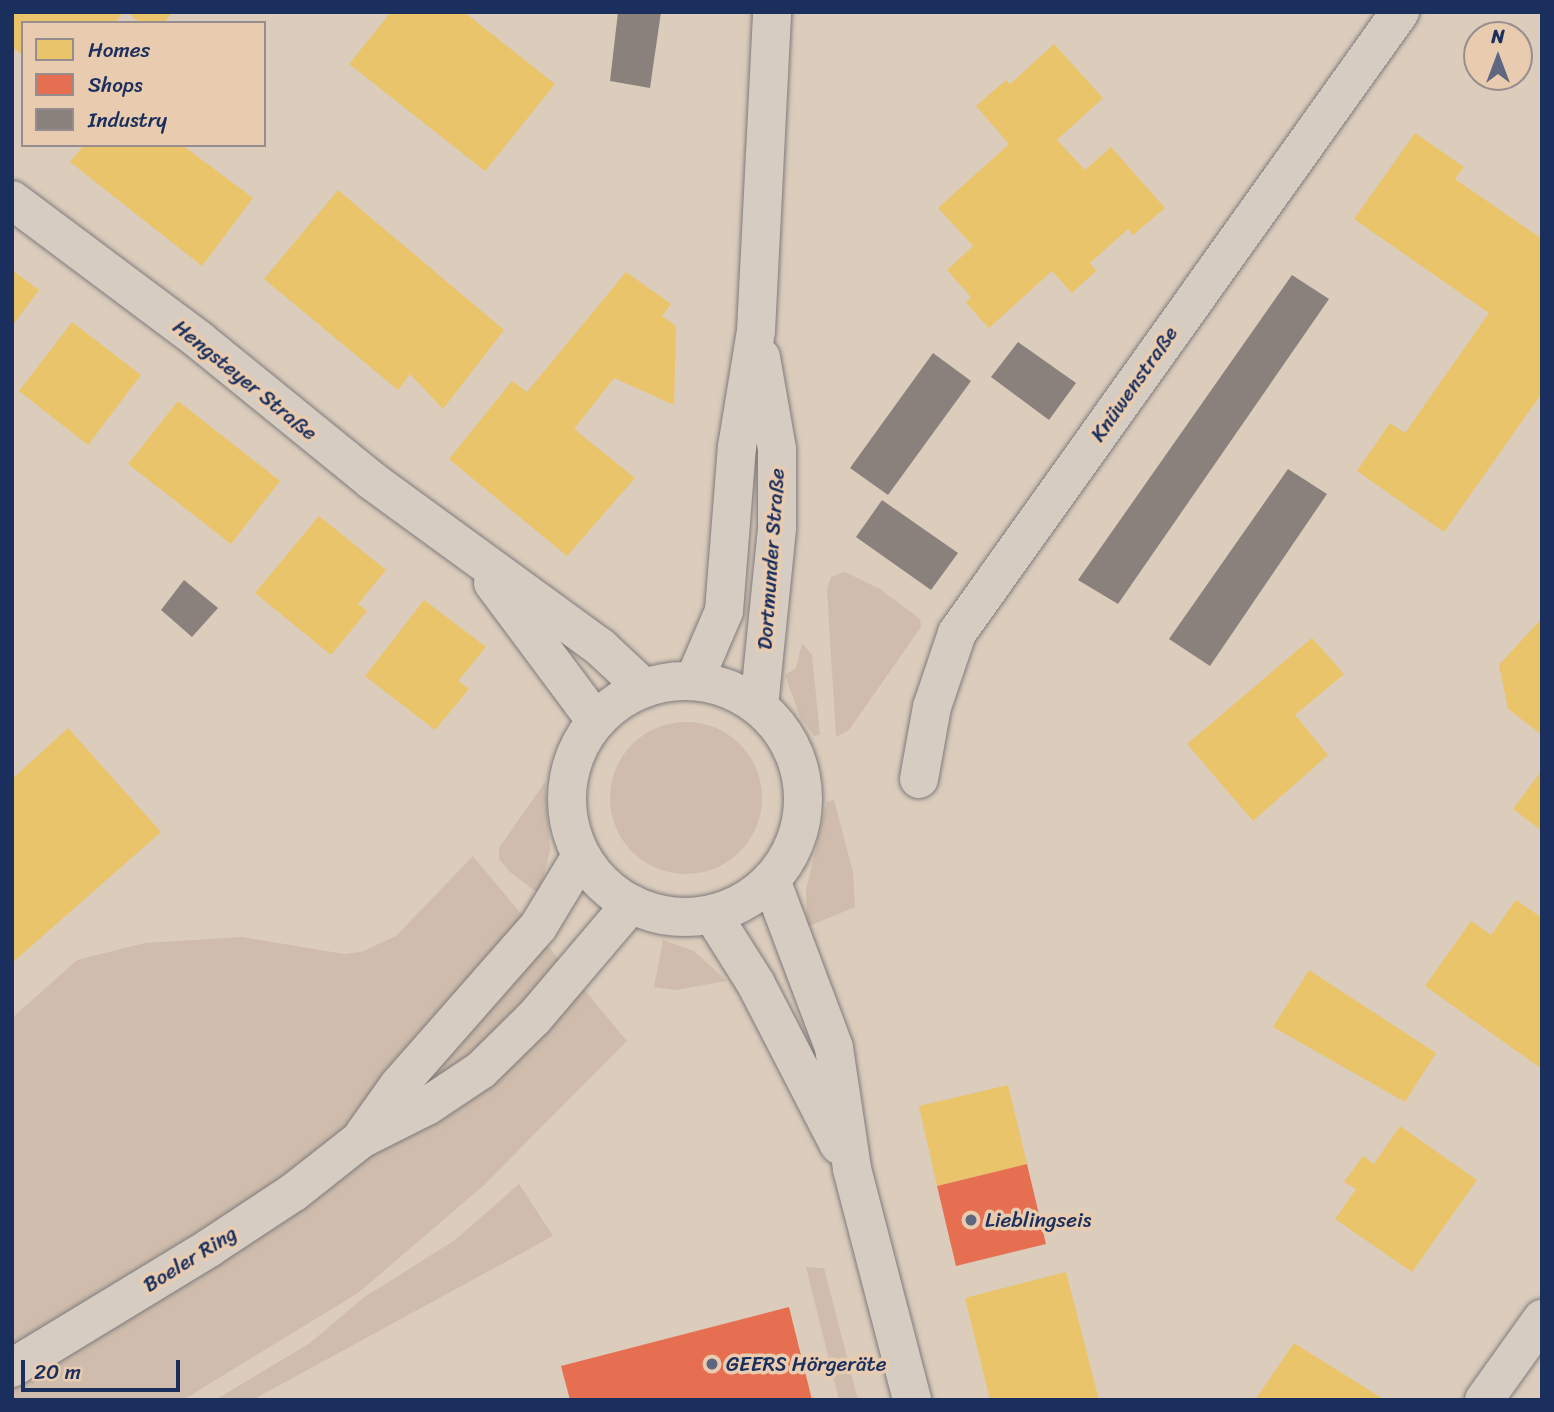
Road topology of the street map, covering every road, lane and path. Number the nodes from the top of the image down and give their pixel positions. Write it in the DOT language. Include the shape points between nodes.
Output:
graph roads {
  1 [pos="772,12"];
  2 [pos="1400,12"];
  3 [pos="12,200"];
  4 [pos="756,331"];
  5 [pos="478,561"];
  6 [pos="694,681"];
  7 [pos="644,688"];
  8 [pos="759,706"];
  9 [pos="596,721"];
  10 [pos="919,779"];
  11 [pos="582,856"];
  12 [pos="771,880"];
  13 [pos="631,904"];
  14 [pos="712,914"];
  15 [pos="361,1139"];
  16 [pos="852,1169"];
  17 [pos="1542,1320"];
  18 [pos="12,1368"];
  19 [pos="912,1400"];
  20 [pos="1484,1400"];
  1 -- 4 [label="main road, Dortmunder Straße"];
  2 -- 10 [label="main road, Knüwenstraße" via="957,633 932,707"];
  3 -- 5 [label="main road, Hengsteyer Straße" via="200,340 328,447"];
  4 -- 6 [label="main road, Dortmunder Straße" via="737,447 724,611"];
  4 -- 8 [label="main road, Dortmunder Straße" via="778,449 777,528"];
  5 -- 7 [label="main road, Hengsteyer Straße" via="599,646"];
  5 -- 9 [label="main road, Hengsteyer Straße"];
  6 -- 7 [label="main road"];
  6 -- 8 [label="main road" via="736,691"];
  7 -- 9 [label="main road" via="611,706"];
  8 -- 12 [label="main road" via="792,747 804,795 793,848"];
  9 -- 11 [label="main road" via="583,738 568,780 570,830"];
  11 -- 13 [label="main road" via="603,884"];
  11 -- 15 [label="main road, Boeler Ring" via="538,927 399,1084"];
  12 -- 14 [label="main road" via="745,902"];
  12 -- 16 [label="main road" via="834,1048"];
  13 -- 14 [label="main road" via="665,916"];
  13 -- 15 [label="main road, Boeler Ring" via="534,1018 481,1070 427,1106"];
  14 -- 16 [label="main road" via="756,984"];
  15 -- 18 [label="main road, Boeler Ring" via="294,1192 209,1248"];
  16 -- 19 [label="main road"];
  17 -- 20 [label="main road"];
}
